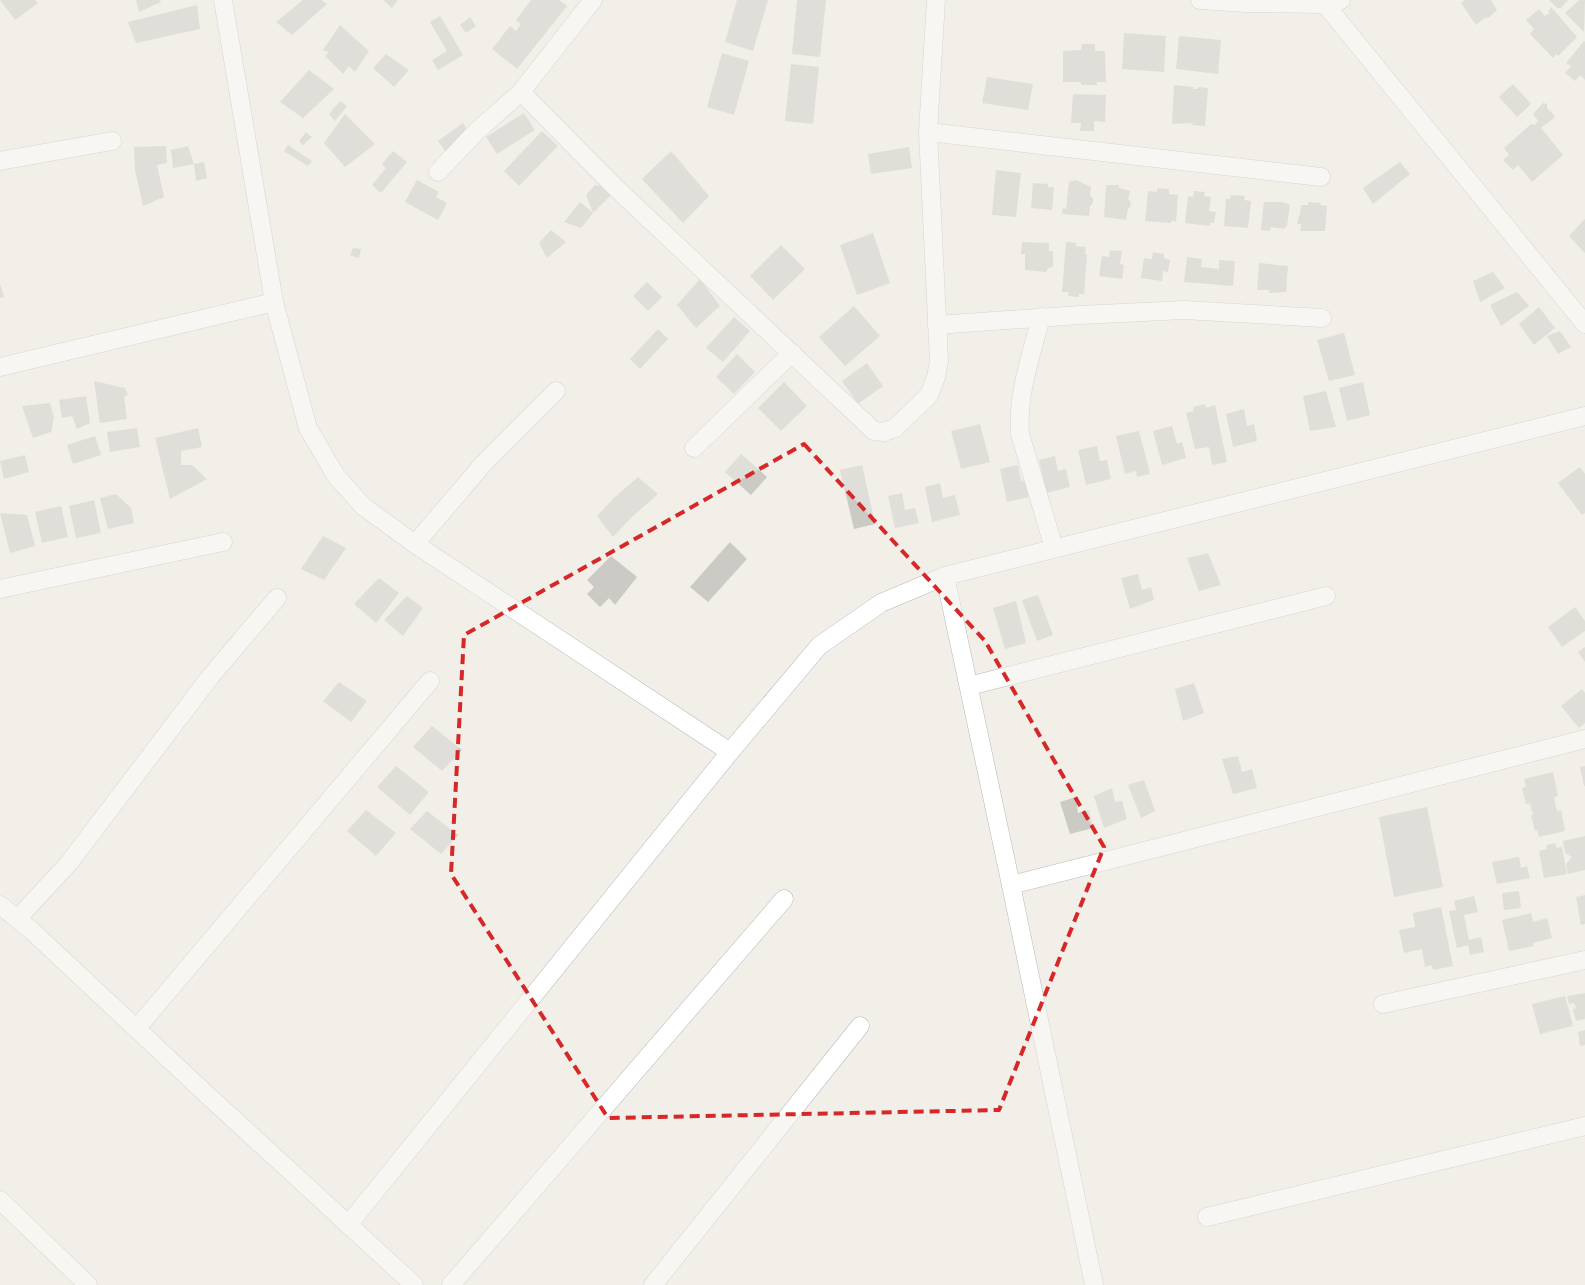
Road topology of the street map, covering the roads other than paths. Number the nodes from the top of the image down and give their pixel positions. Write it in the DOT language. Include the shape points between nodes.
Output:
graph roads {
  1 [pos="223,0"];
  2 [pos="593,0"];
  3 [pos="936,0"];
  4 [pos="1200,0"];
  5 [pos="1333,2"];
  6 [pos="521,92"];
  7 [pos="928,132"];
  8 [pos="112,141"];
  9 [pos="0,161"];
  10 [pos="438,172"];
  11 [pos="1321,176"];
  12 [pos="274,302"];
  13 [pos="1041,317"];
  14 [pos="1322,318"];
  15 [pos="1585,324"];
  16 [pos="937,325"];
  17 [pos="792,353"];
  18 [pos="0,367"];
  19 [pos="556,391"];
  20 [pos="1585,416"];
  21 [pos="694,448"];
  22 [pos="223,542"];
  23 [pos="415,544"];
  24 [pos="1054,548"];
  25 [pos="945,576"];
  26 [pos="0,589"];
  27 [pos="1326,596"];
  28 [pos="277,598"];
  29 [pos="430,681"];
  30 [pos="969,686"];
  31 [pos="1585,739"];
  32 [pos="730,752"];
  33 [pos="1011,885"];
  34 [pos="784,899"];
  35 [pos="0,906"];
  36 [pos="18,918"];
  37 [pos="1585,960"];
  38 [pos="1383,1004"];
  39 [pos="860,1026"];
  40 [pos="137,1028"];
  41 [pos="1585,1126"];
  42 [pos="0,1200"];
  43 [pos="1207,1217"];
  44 [pos="348,1225"];
  45 [pos="88,1285"];
  46 [pos="414,1285"];
  47 [pos="451,1285"];
  48 [pos="653,1285"];
  49 [pos="1094,1285"];
  1 -- 12 [label="street"];
  2 -- 6 [label="street"];
  3 -- 7 [label="street"];
  4 -- 5 [label="street"];
  5 -- 15 [label="street"];
  6 -- 10 [label="street"];
  6 -- 17 [label="street" via="618,189"];
  7 -- 11 [label="street"];
  7 -- 16 [label="street"];
  8 -- 9 [label="street"];
  12 -- 18 [label="street"];
  12 -- 23 [label="street" via="308,428 336,476 364,506"];
  13 -- 14 [label="street" via="1184,310"];
  13 -- 16 [label="street"];
  13 -- 24 [label="street" via="1021,397 1020,434"];
  16 -- 17 [label="street" via="939,361 929,395 895,428 884,432 874,430"];
  17 -- 21 [label="street"];
  19 -- 23 [label="street" via="484,462"];
  20 -- 24 [label="street"];
  22 -- 26 [label="street"];
  23 -- 32 [label="street"];
  24 -- 25 [label="street"];
  25 -- 30 [label="street"];
  25 -- 32 [label="street" via="881,603 819,646"];
  27 -- 30 [label="street"];
  28 -- 36 [label="street" via="210,677 69,864"];
  29 -- 40 [label="street"];
  30 -- 33 [label="street"];
  31 -- 33 [label="street"];
  32 -- 44 [label="street"];
  33 -- 49 [label="street"];
  34 -- 47 [label="street"];
  35 -- 36 [label="street"];
  36 -- 40 [label="street"];
  37 -- 38 [label="street"];
  39 -- 48 [label="street"];
  40 -- 44 [label="street"];
  41 -- 43 [label="street"];
  42 -- 45 [label="street"];
  44 -- 46 [label="street"];
}
